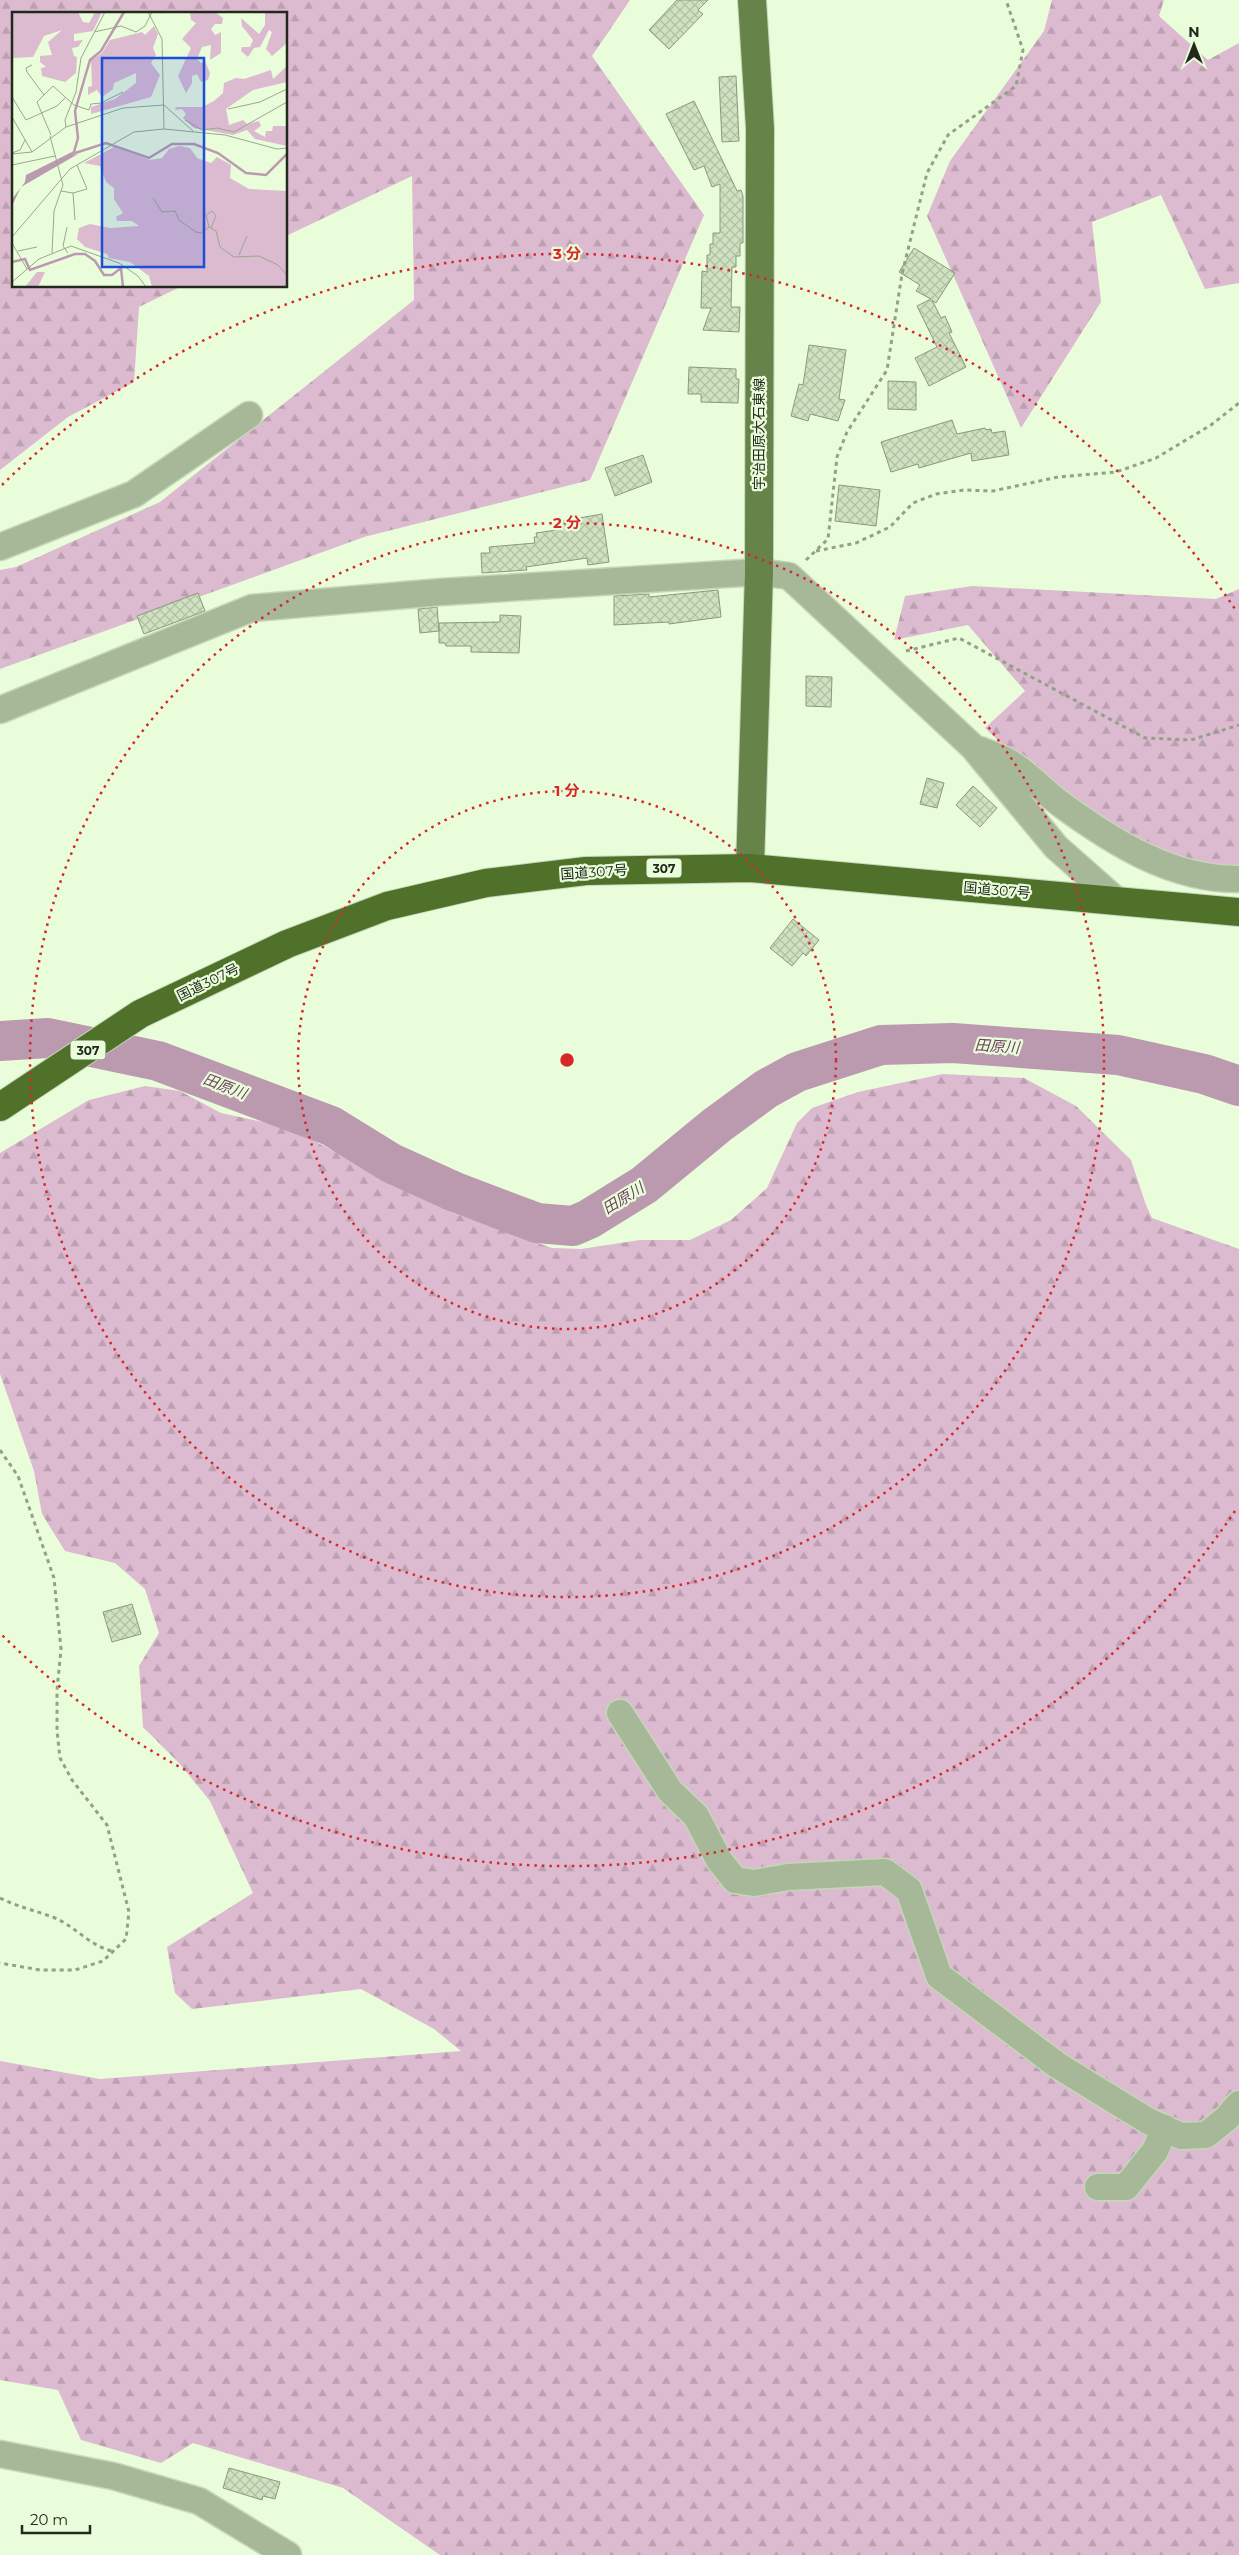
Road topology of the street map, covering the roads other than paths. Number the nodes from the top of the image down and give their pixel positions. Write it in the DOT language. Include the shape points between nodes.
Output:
graph roads {
  1 [pos="752,0"];
  2 [pos="249,415"];
  3 [pos="0,547"];
  4 [pos="759,572"];
  5 [pos="0,710"];
  6 [pos="973,747"];
  7 [pos="750,868"];
  8 [pos="1239,879"];
  9 [pos="1116,900"];
  10 [pos="1239,912"];
  11 [pos="0,1107"];
  12 [pos="620,1713"];
  13 [pos="1239,2104"];
  14 [pos="1165,2128"];
  15 [pos="1098,2187"];
  16 [pos="0,2454"];
  17 [pos="288,2555"];
  1 -- 4 [label="main road, 宇治田原大石東線" via="760,128"];
  2 -- 3 [label="street" via="134,494"];
  4 -- 5 [label="street" via="442,592 252,608"];
  4 -- 6 [label="street" via="789,576"];
  4 -- 7 [label="main road, 宇治田原大石東線"];
  6 -- 8 [label="street" via="1009,763 1115,841 1160,864 1221,879"];
  6 -- 9 [label="street" via="1056,847"];
  7 -- 9 [label="highway, 国道307号 / 307"];
  7 -- 11 [label="highway, 国道307号 / 307" via="586,871 486,883 388,906 287,944 140,1014"];
  9 -- 10 [label="highway, 国道307号 / 307"];
  12 -- 14 [label="street" via="670,1791 696,1816 719,1860 735,1880 754,1883 788,1876 885,1872 909,1890 939,1976 1057,2065 1148,2121"];
  13 -- 14 [label="street" via="1206,2135 1181,2136"];
  14 -- 15 [label="street" via="1155,2151 1126,2187"];
  16 -- 17 [label="street" via="113,2476 199,2501"];
}
